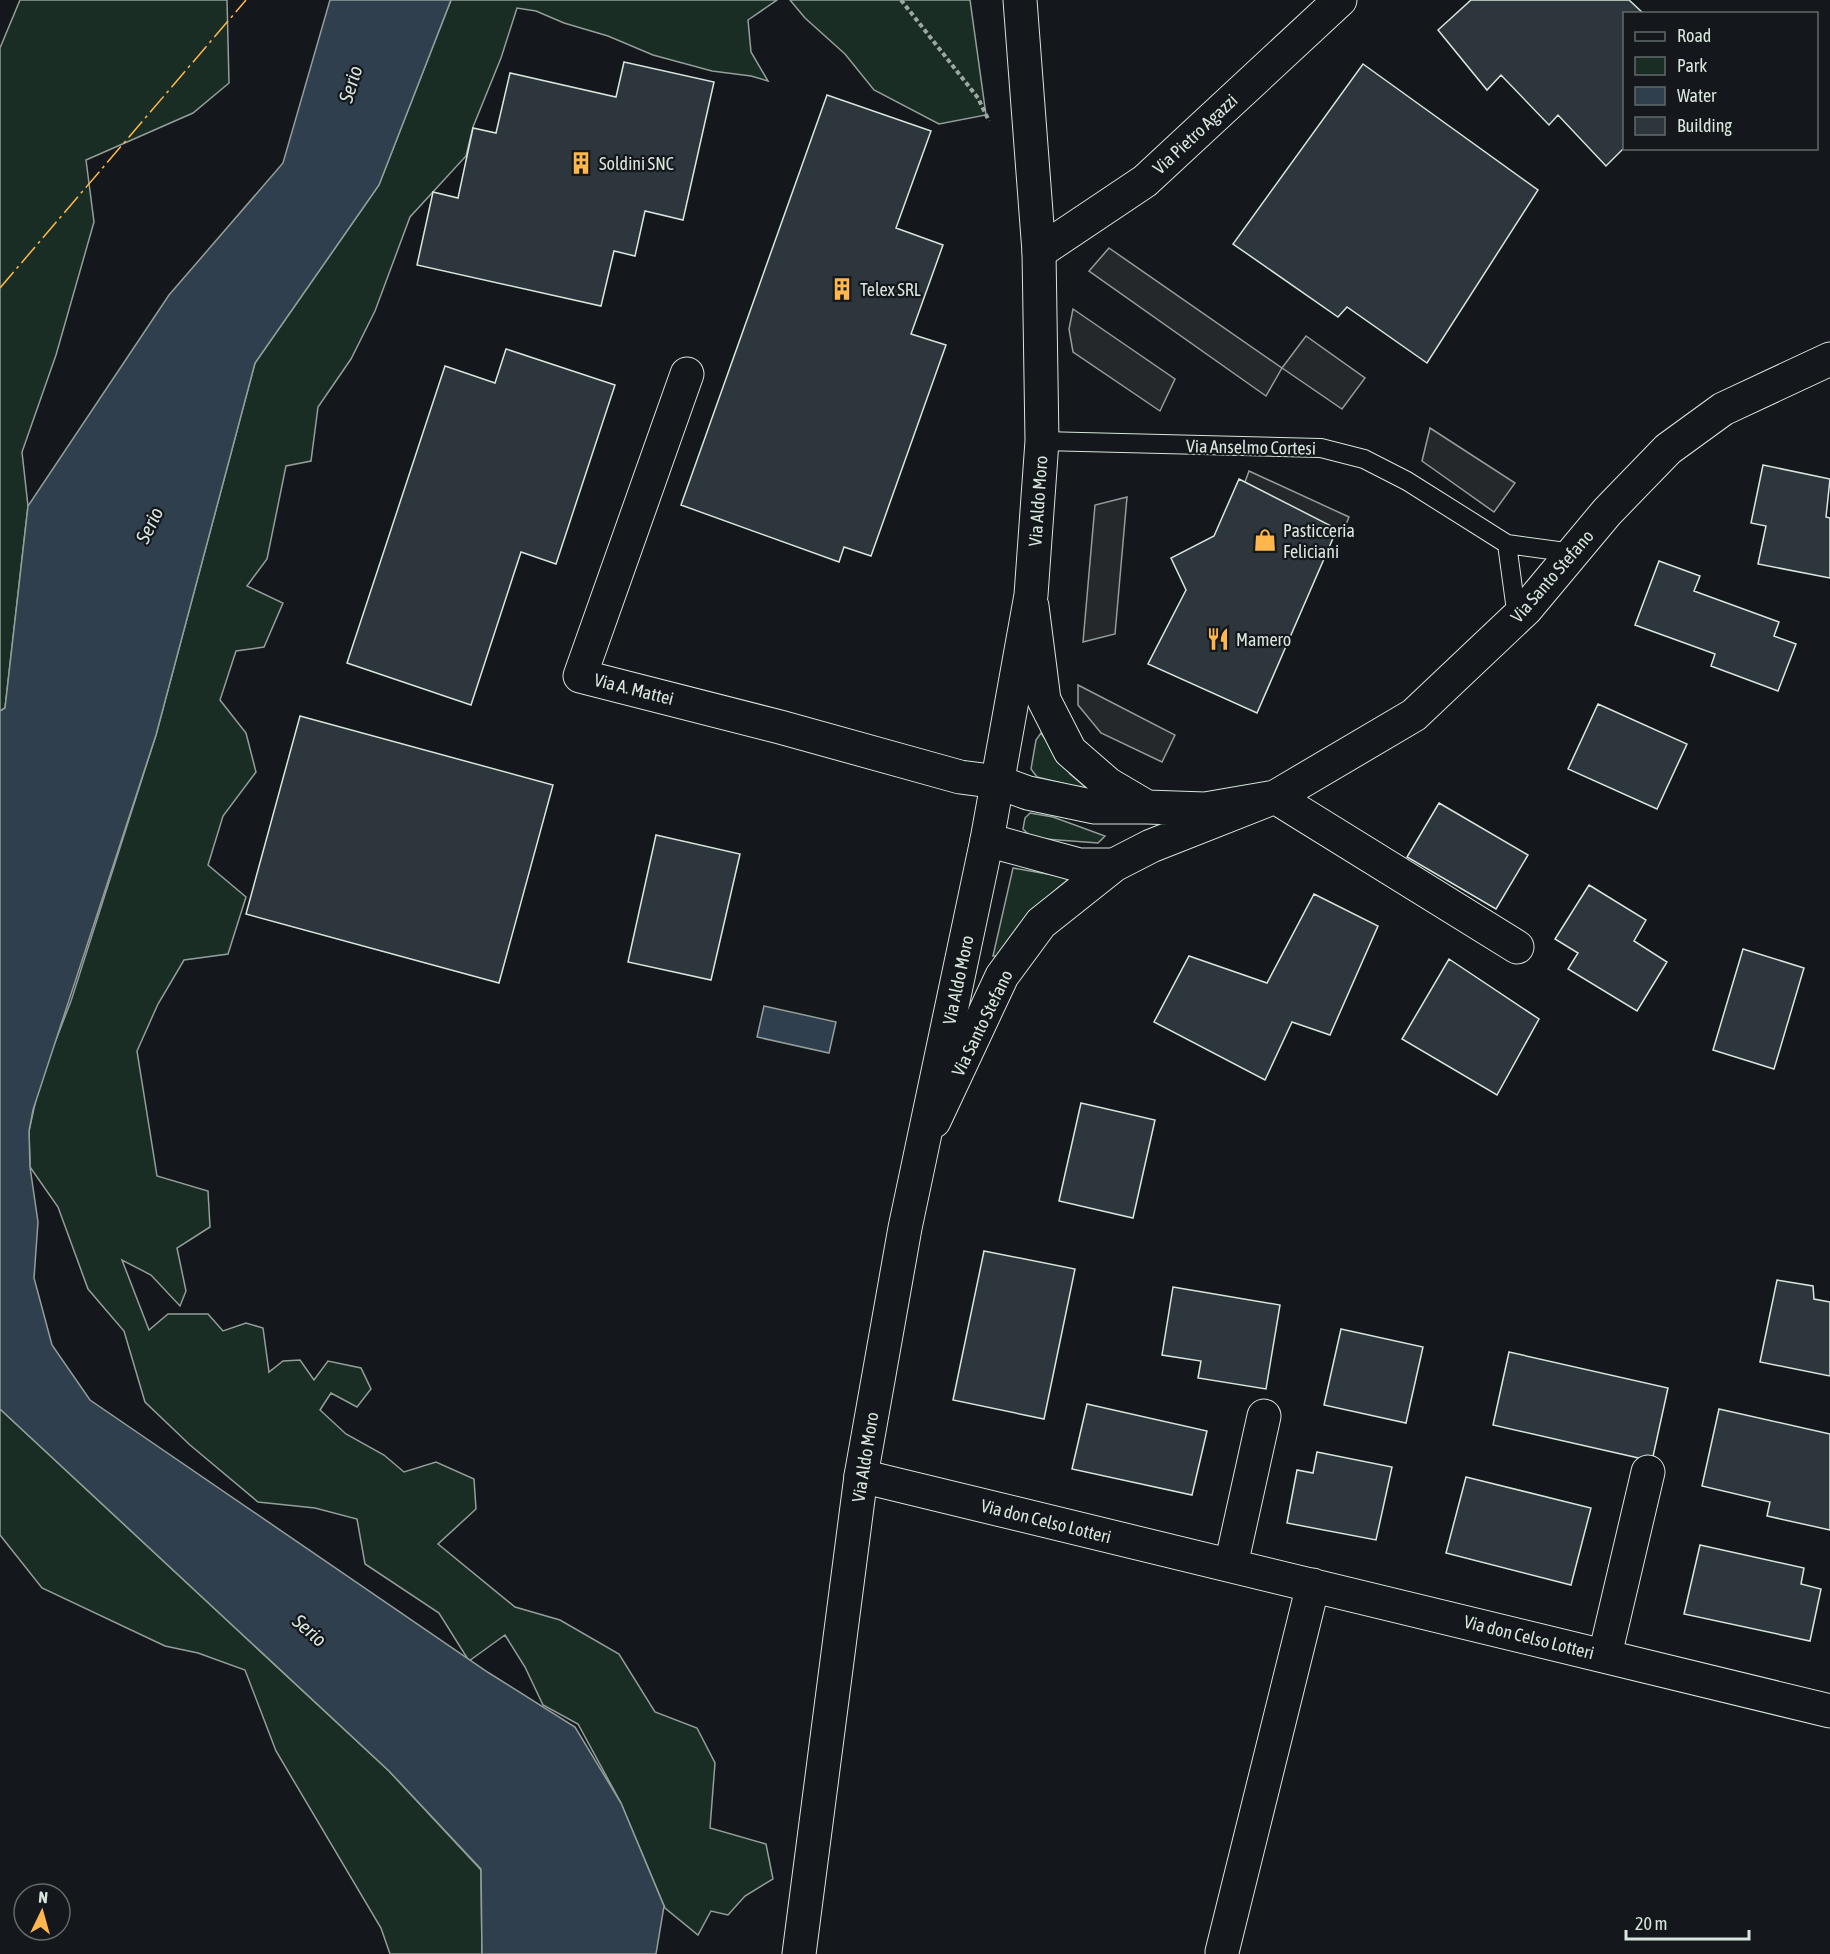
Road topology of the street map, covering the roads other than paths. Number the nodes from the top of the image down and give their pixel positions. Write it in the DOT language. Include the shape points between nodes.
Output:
graph roads {
  1 [pos="1020,0"];
  2 [pos="1340,0"];
  3 [pos="1039,252"];
  4 [pos="1830,359"];
  5 [pos="687,374"];
  6 [pos="1042,441"];
  7 [pos="1508,544"];
  8 [pos="1573,553"];
  9 [pos="1031,596"];
  10 [pos="1517,618"];
  11 [pos="998,782"];
  12 [pos="1275,797"];
  13 [pos="1148,807"];
  14 [pos="987,840"];
  15 [pos="1114,865"];
  16 [pos="1517,946"];
  17 [pos="922,1147"];
  18 [pos="1264,1416"];
  19 [pos="1648,1472"];
  20 [pos="861,1476"];
  21 [pos="1231,1565"];
  22 [pos="1313,1585"];
  23 [pos="1605,1655"];
  24 [pos="1830,1711"];
  25 [pos="1222,1952"];
  26 [pos="799,1954"];
  1 -- 3 [label="street, Via Aldo Moro"];
  2 -- 3 [label="street, Via Pietro Agazzi" via="1144,181"];
  3 -- 6 [label="street, Via Aldo Moro"];
  4 -- 8 [label="street, Via Santo Stefano" via="1723,409 1668,448"];
  5 -- 11 [label="street, Via A. Mattei" via="580,676 960,777"];
  6 -- 7 [label="lane, Via Anselmo Cortesi" via="1321,448 1364,459 1407,481"];
  6 -- 9 [label="street, Via Aldo Moro"];
  7 -- 8 [label="lane, Via Anselmo Cortesi"];
  7 -- 10 [label="lane"];
  8 -- 10 [label="street, Via Santo Stefano"];
  9 -- 11 [label="street, Via Aldo Moro"];
  9 -- 13 [label="street, Via Santo Stefano" via="1044,700 1070,751 1108,784"];
  10 -- 12 [label="street, Via Santo Stefano" via="1414,715"];
  11 -- 13 [label="street, Via Santo Stefano" via="1028,793 1095,807"];
  11 -- 14 [label="street, Via Aldo Moro"];
  12 -- 13 [label="street, Via Santo Stefano" via="1205,809"];
  12 -- 15 [label="street, Via Santo Stefano" via="1151,846"];
  12 -- 16 [label="street"];
  14 -- 15 [label="street, Via Santo Stefano" via="1079,865"];
  14 -- 17 [label="street, Via Aldo Moro"];
  15 -- 17 [label="street, Via Santo Stefano" via="1041,924 1002,976"];
  17 -- 20 [label="street, Via Aldo Moro"];
  18 -- 21 [label="street"];
  19 -- 23 [label="street, Via don Celso Lotteri"];
  20 -- 21 [label="street, Via don Celso Lotteri"];
  20 -- 26 [label="street, Via Aldo Moro"];
  21 -- 22 [label="street, Via don Celso Lotteri"];
  22 -- 23 [label="street, Via don Celso Lotteri"];
  22 -- 25 [label="street"];
  23 -- 24 [label="street, Via don Celso Lotteri"];
}
